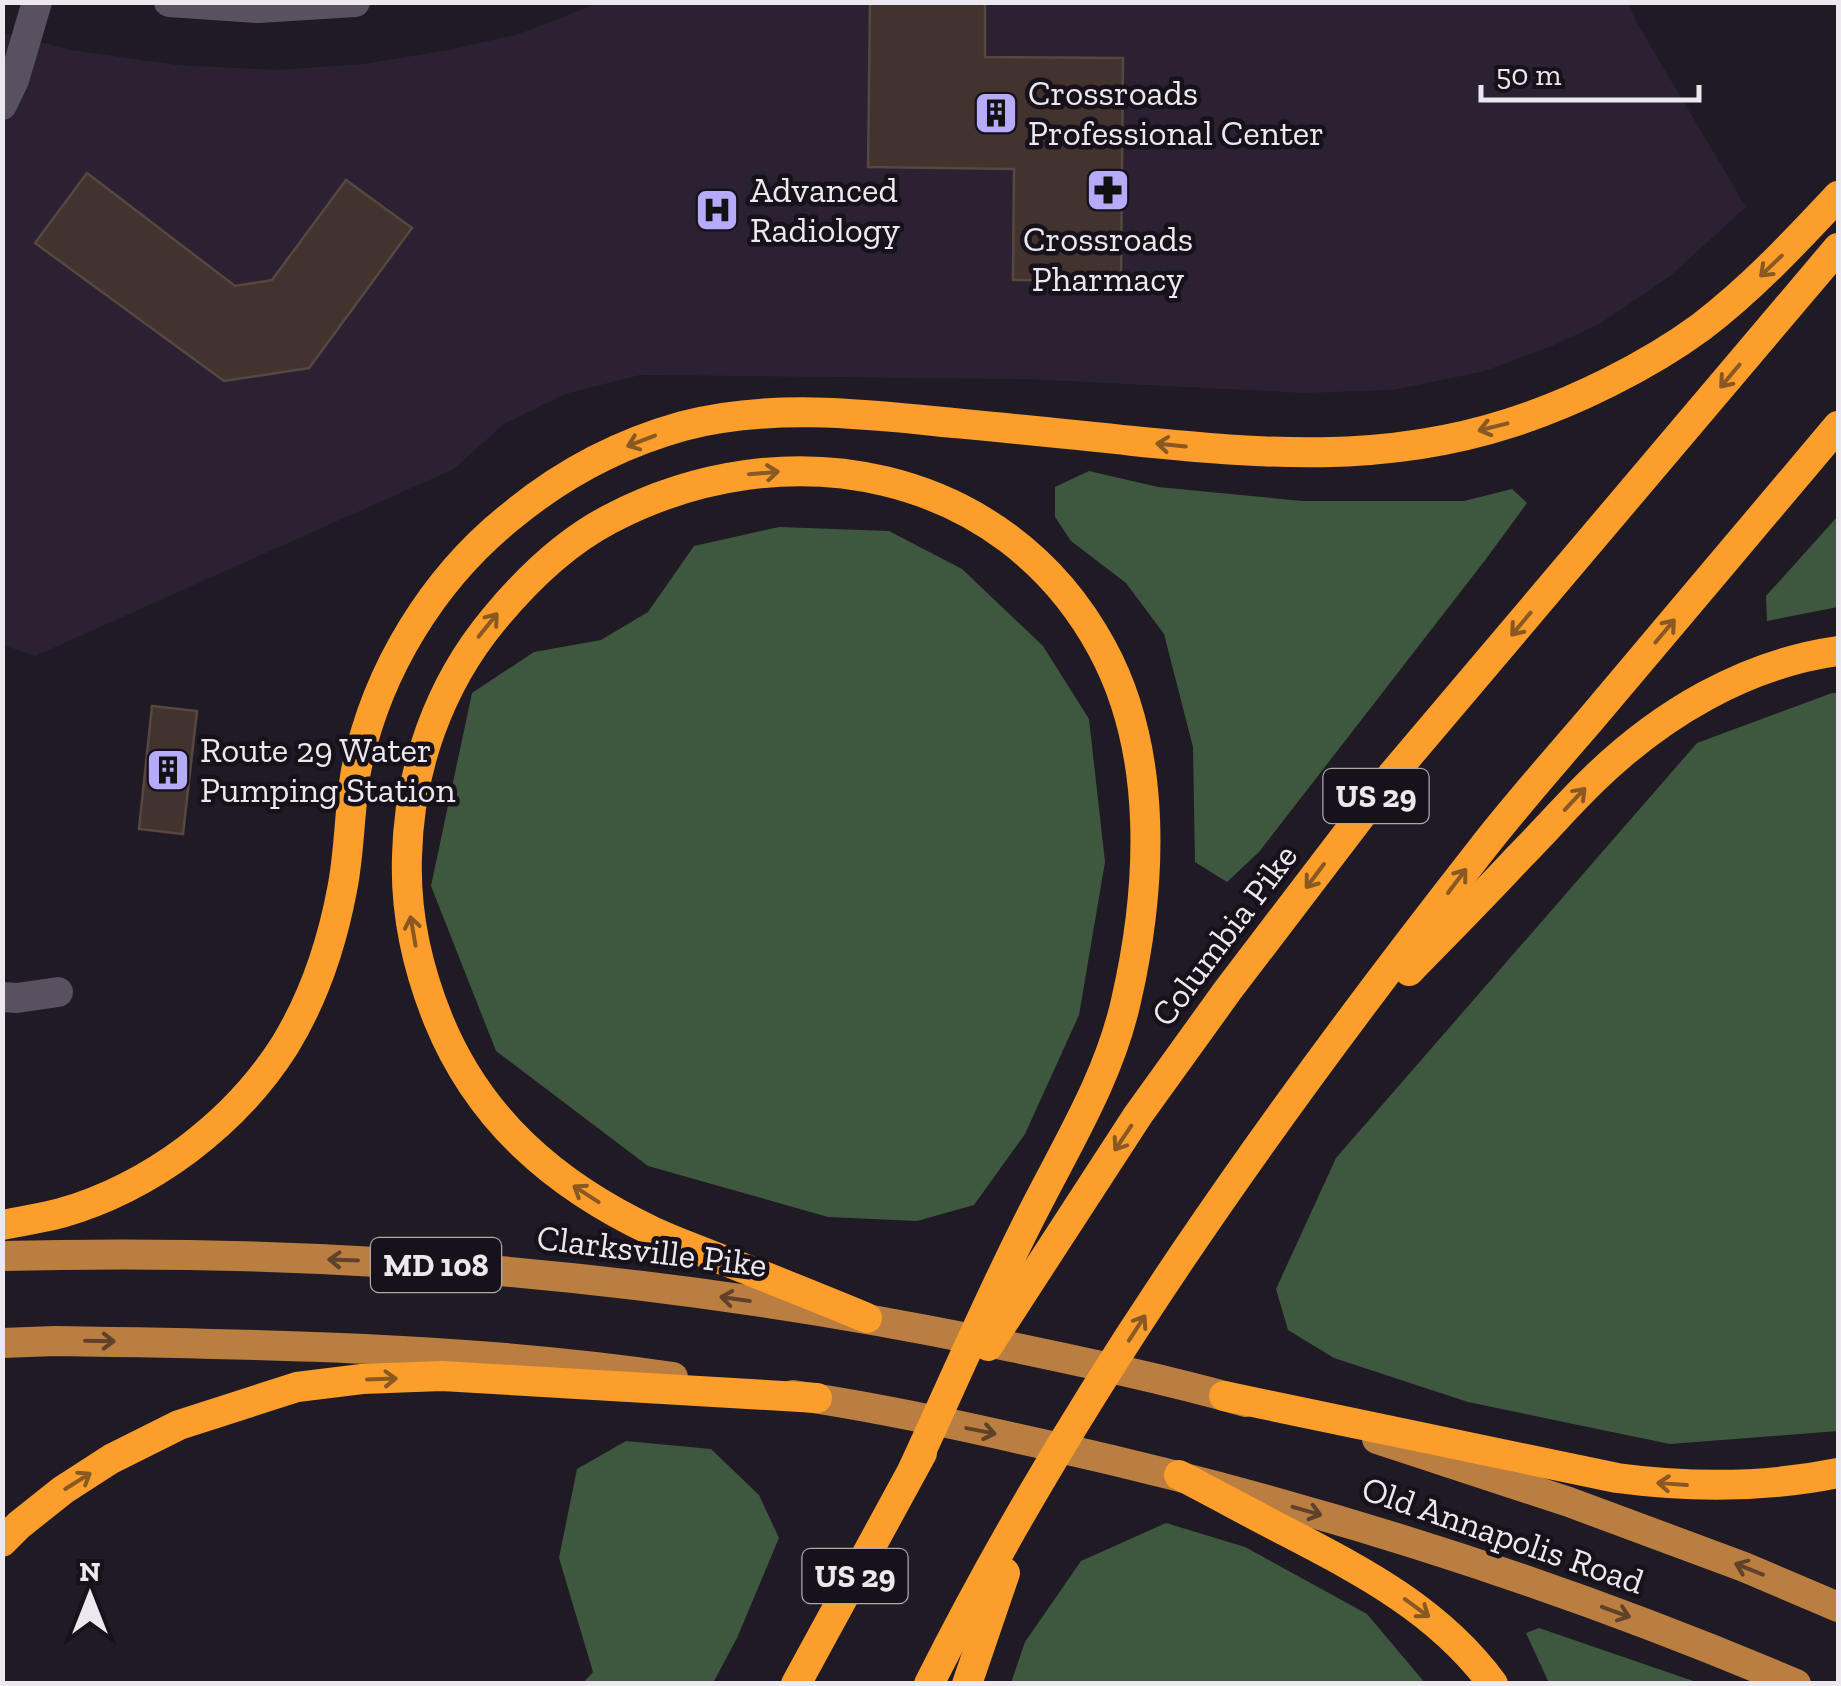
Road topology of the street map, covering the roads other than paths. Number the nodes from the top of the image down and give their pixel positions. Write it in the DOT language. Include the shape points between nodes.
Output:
graph roads {
  1 [pos="37,2"];
  2 [pos="169,2"];
  3 [pos="355,2"];
  4 [pos="2,105"];
  5 [pos="1838,196"];
  6 [pos="1838,248"];
  7 [pos="1838,426"];
  8 [pos="1838,651"];
  9 [pos="58,992"];
  10 [pos="2,997"];
  11 [pos="1313,1070"];
  12 [pos="2,1225"];
  13 [pos="2,1256"];
  14 [pos="866,1318"];
  15 [pos="2,1342"];
  16 [pos="1224,1396"];
  17 [pos="817,1398"];
  18 [pos="912,1469"];
  19 [pos="1838,1472"];
  20 [pos="1180,1475"];
  21 [pos="1028,1504"];
  22 [pos="2,1542"];
  23 [pos="1838,1607"];
  24 [pos="796,1684"];
  25 [pos="929,1684"];
  26 [pos="967,1684"];
  27 [pos="1493,1684"];
  28 [pos="1796,1684"];
  1 -- 4 [label="street"];
  2 -- 3 [label="street" via="258,8"];
  5 -- 12 [label="highway, one-way" via="1699,328 1632,370 1508,424 1435,441 1305,454 794,412 685,426 552,484 478,546 416,621 392,664 357,768 344,885 329,942 310,996 257,1084 176,1159 140,1180 62,1212"];
  6 -- 18 [label="highway, Columbia Pike / US 29, one-way" via="1392,775 1228,990 1060,1232"];
  11 -- 7 [label="highway, one-way" via="1483,848"];
  11 -- 8 [label="highway, one-way" via="1594,778 1648,733 1742,676"];
  9 -- 10 [label="street"];
  21 -- 11 [label="highway, one-way" via="1161,1290"];
  14 -- 13 [label="main road, Clarksville Pike / MD 108, one-way" via="677,1290 395,1262"];
  14 -- 16 [label="main road, Clarksville Pike / MD 108"];
  14 -- 18 [label="highway, one-way" via="653,1232 548,1169 484,1103 455,1060 422,974 406,884 407,833 424,746 456,671 480,635 534,573 605,521 712,480 761,472 855,475 903,485 988,523 1055,580 1080,613 1104,652 1135,740 1144,896 1126,1005 1083,1118"];
  15 -- 17 [label="main road, one-way" via="376,1348 660,1375"];
  19 -- 16 [label="highway, one-way" via="1746,1485 1676,1486"];
  23 -- 16 [label="main road, Old Annapolis Road / MD 108, one-way" via="1569,1502"];
  17 -- 20 [label="main road, one-way"];
  22 -- 17 [label="highway, one-way" via="111,1460 179,1425 297,1387 442,1376"];
  18 -- 24 [label="highway, Columbia Pike / US 29"];
  20 -- 27 [label="highway, one-way" via="1412,1604 1448,1632"];
  20 -- 28 [label="main road, Old Annapolis Road, one-way" via="1552,1588"];
  21 -- 25 [label="highway"];
  21 -- 26 [label="highway"];
}
